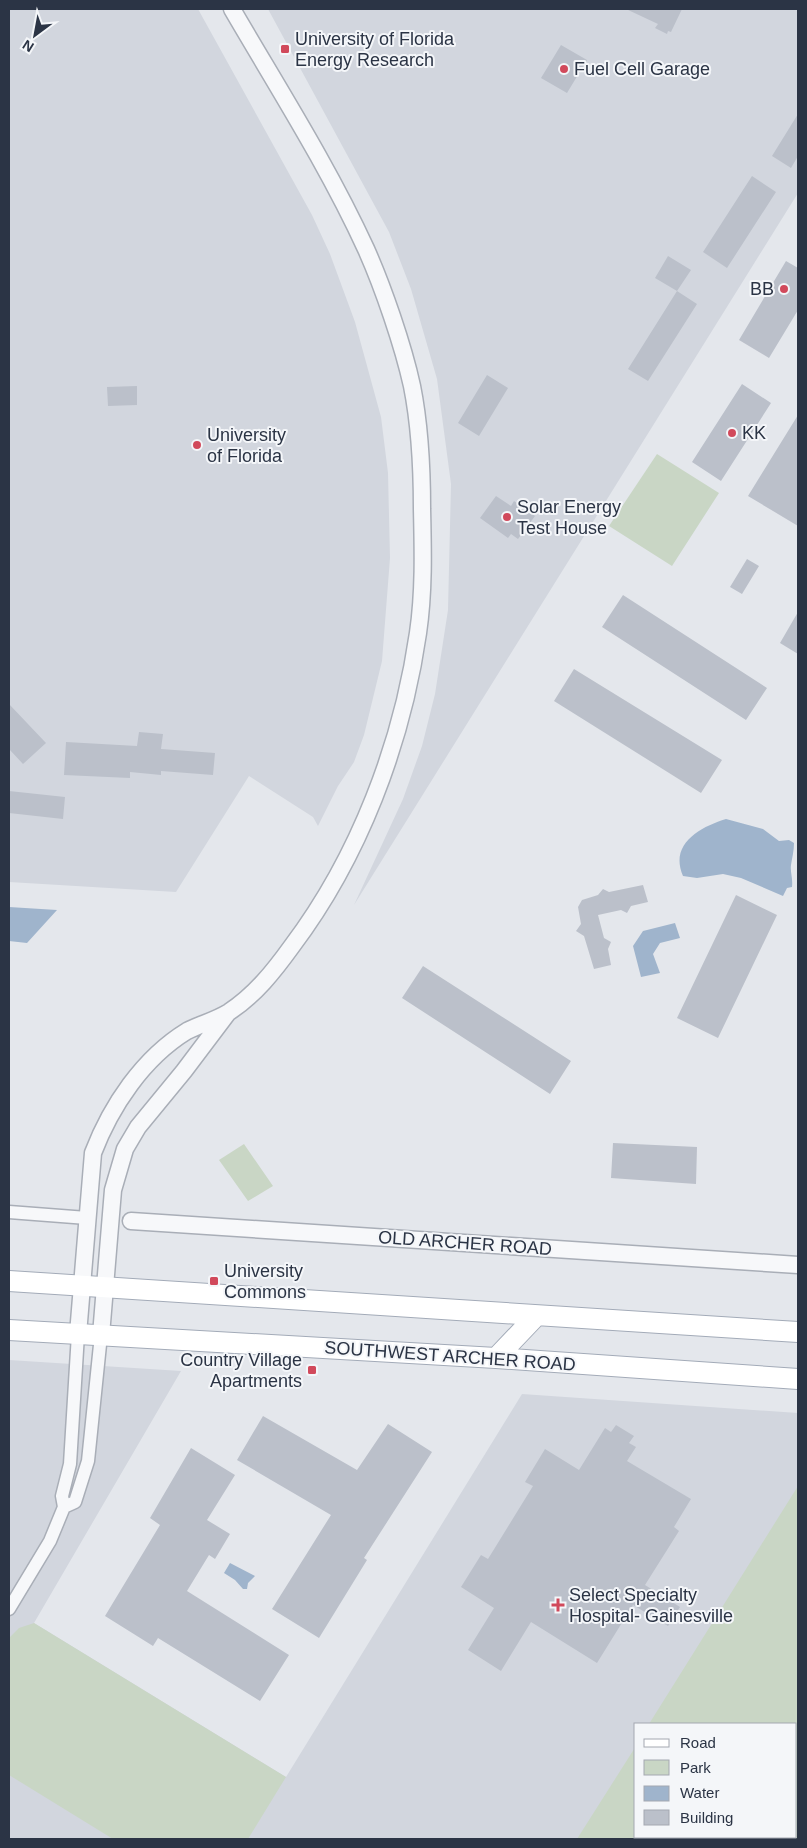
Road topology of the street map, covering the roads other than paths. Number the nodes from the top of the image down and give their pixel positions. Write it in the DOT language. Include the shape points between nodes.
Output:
graph roads {
  1 [pos="232,9"];
  2 [pos="228,1012"];
  3 [pos="113,1196"];
  4 [pos="9,1212"];
  5 [pos="87,1218"];
  6 [pos="131,1221"];
  7 [pos="109,1247"];
  8 [pos="798,1265"];
  9 [pos="9,1281"];
  10 [pos="82,1286"];
  11 [pos="106,1288"];
  12 [pos="536,1316"];
  13 [pos="9,1330"];
  14 [pos="798,1332"];
  15 [pos="78,1334"];
  16 [pos="101,1335"];
  17 [pos="496,1358"];
  18 [pos="798,1379"];
  19 [pos="64,1507"];
  20 [pos="9,1609"];
  1 -- 2 [label="street" via="344,206 389,311 412,385 419,441 424,565 418,633 406,692 368,814 310,921 259,988"];
  2 -- 3 [label="street" via="138,1127 118,1168"];
  2 -- 5 [label="street" via="186,1032 163,1050 148,1063 117,1102 93,1153"];
  3 -- 6 [label="street"];
  3 -- 7 [label="street"];
  4 -- 5 [label="street"];
  5 -- 10 [label="street"];
  6 -- 7 [label="street"];
  6 -- 8 [label="street, OLD ARCHER ROAD"];
  7 -- 11 [label="street"];
  9 -- 10 [label="main road"];
  10 -- 11 [label="main road"];
  10 -- 15 [label="street"];
  11 -- 12 [label="main road"];
  11 -- 16 [label="street"];
  12 -- 14 [label="main road"];
  12 -- 17 [label="main road"];
  13 -- 15 [label="main road, SOUTHWEST ARCHER ROAD"];
  15 -- 16 [label="main road, SOUTHWEST ARCHER ROAD"];
  15 -- 19 [label="street" via="70,1464 62,1496"];
  16 -- 17 [label="main road, SOUTHWEST ARCHER ROAD"];
  16 -- 19 [label="street" via="88,1461 75,1502"];
  17 -- 18 [label="main road, SOUTHWEST ARCHER ROAD"];
  19 -- 20 [label="street" via="50,1541"];
}
